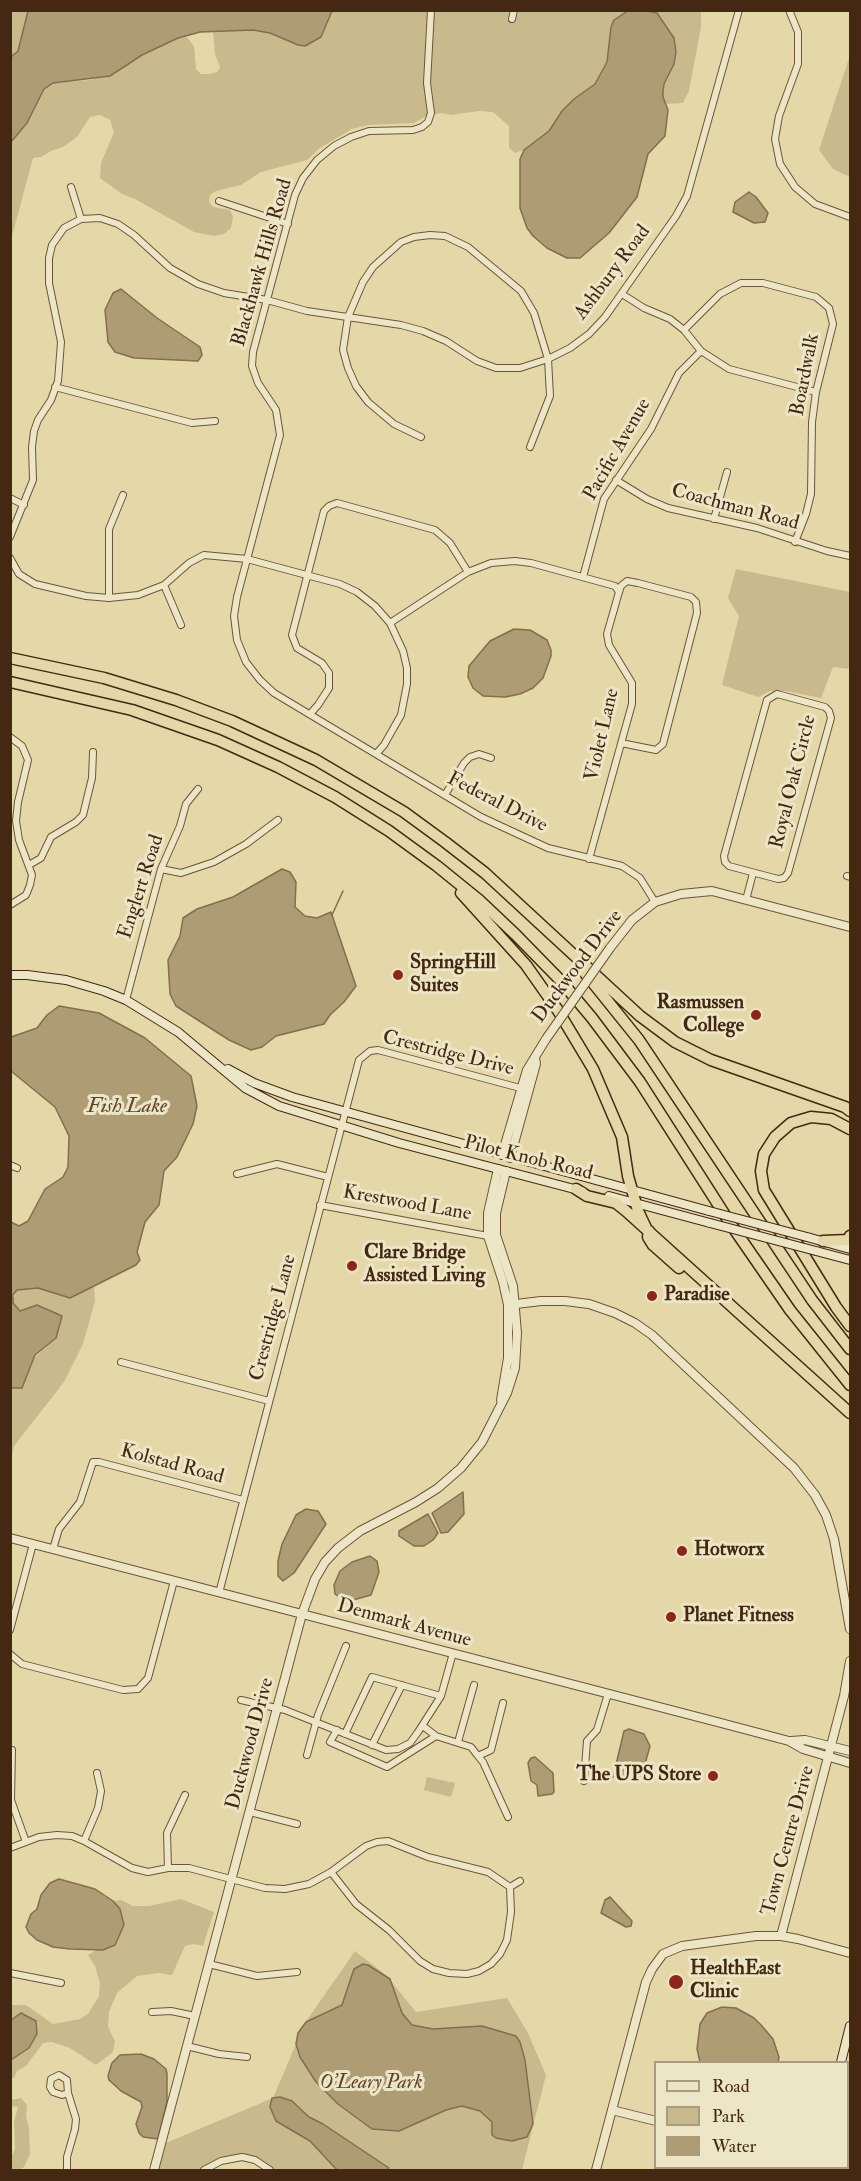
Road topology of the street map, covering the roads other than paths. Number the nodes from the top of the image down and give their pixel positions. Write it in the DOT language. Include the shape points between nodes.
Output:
graph roads {
  1 [pos="430,10"];
  2 [pos="514,10"];
  3 [pos="739,10"];
  4 [pos="789,10"];
  5 [pos="512,19"];
  6 [pos="71,187"];
  7 [pos="219,201"];
  8 [pos="850,217"];
  9 [pos="81,219"];
  10 [pos="288,224"];
  11 [pos="622,294"];
  12 [pos="267,300"];
  13 [pos="348,317"];
  14 [pos="684,330"];
  15 [pos="701,351"];
  16 [pos="548,359"];
  17 [pos="55,387"];
  18 [pos="816,392"];
  19 [pos="215,421"];
  20 [pos="421,437"];
  21 [pos="530,447"];
  22 [pos="727,472"];
  23 [pos="616,480"];
  24 [pos="123,495"];
  25 [pos="10,498"];
  26 [pos="24,505"];
  27 [pos="714,519"];
  28 [pos="10,537"];
  29 [pos="795,542"];
  30 [pos="850,556"];
  31 [pos="10,558"];
  32 [pos="247,559"];
  33 [pos="468,572"];
  34 [pos="307,575"];
  35 [pos="583,577"];
  36 [pos="164,585"];
  37 [pos="619,592"];
  38 [pos="237,597"];
  39 [pos="109,598"];
  40 [pos="390,623"];
  41 [pos="181,625"];
  42 [pos="10,658"];
  43 [pos="10,682"];
  44 [pos="310,714"];
  45 [pos="10,737"];
  46 [pos="621,742"];
  47 [pos="93,752"];
  48 [pos="376,754"];
  49 [pos="491,758"];
  50 [pos="198,789"];
  51 [pos="444,795"];
  52 [pos="278,820"];
  53 [pos="589,858"];
  54 [pos="29,865"];
  55 [pos="437,866"];
  56 [pos="161,869"];
  57 [pos="753,873"];
  58 [pos="746,900"];
  59 [pos="655,902"];
  60 [pos="10,905"];
  61 [pos="540,924"];
  62 [pos="850,927"];
  63 [pos="10,975"];
  64 [pos="126,1000"];
  65 [pos="364,1054"];
  66 [pos="535,1058"];
  67 [pos="212,1060"];
  68 [pos="522,1089"];
  69 [pos="850,1111"];
  70 [pos="345,1112"];
  71 [pos="341,1126"];
  72 [pos="850,1129"];
  73 [pos="506,1157"];
  74 [pos="502,1170"];
  75 [pos="237,1173"];
  76 [pos="328,1177"];
  77 [pos="576,1189"];
  78 [pos="632,1190"];
  79 [pos="636,1203"];
  80 [pos="320,1205"];
  81 [pos="648,1229"];
  82 [pos="488,1236"];
  83 [pos="850,1236"];
  84 [pos="823,1241"];
  85 [pos="850,1249"];
  86 [pos="850,1260"];
  87 [pos="512,1305"];
  88 [pos="850,1326"];
  89 [pos="850,1349"];
  90 [pos="121,1362"];
  91 [pos="850,1384"];
  92 [pos="269,1401"];
  93 [pos="850,1413"];
  94 [pos="850,1422"];
  95 [pos="243,1500"];
  96 [pos="10,1538"];
  97 [pos="33,1544"];
  98 [pos="53,1549"];
  99 [pos="174,1581"];
  100 [pos="219,1593"];
  101 [pos="302,1614"];
  102 [pos="850,1629"];
  103 [pos="10,1630"];
  104 [pos="346,1646"];
  105 [pos="453,1653"];
  106 [pos="10,1654"];
  107 [pos="850,1660"];
  108 [pos="402,1685"];
  109 [pos="474,1685"];
  110 [pos="608,1694"];
  111 [pos="441,1696"];
  112 [pos="241,1700"];
  113 [pos="503,1703"];
  114 [pos="277,1709"];
  115 [pos="316,1722"];
  116 [pos="423,1726"];
  117 [pos="337,1730"];
  118 [pos="345,1734"];
  119 [pos="436,1736"];
  120 [pos="789,1741"];
  121 [pos="458,1742"];
  122 [pos="372,1745"];
  123 [pos="831,1747"];
  124 [pos="12,1750"];
  125 [pos="850,1751"];
  126 [pos="307,1755"];
  127 [pos="478,1756"];
  128 [pos="828,1757"];
  129 [pos="850,1763"];
  130 [pos="98,1773"];
  131 [pos="584,1780"];
  132 [pos="185,1795"];
  133 [pos="250,1812"];
  134 [pos="508,1817"];
  135 [pos="297,1824"];
  136 [pos="84,1841"];
  137 [pos="26,1842"];
  138 [pos="10,1848"];
  139 [pos="168,1868"];
  140 [pos="331,1872"];
  141 [pos="232,1879"];
  142 [pos="520,1881"];
  143 [pos="510,1887"];
  144 [pos="781,1936"];
  145 [pos="850,1953"];
  146 [pos="209,1964"];
  147 [pos="297,1972"];
  148 [pos="10,1973"];
  149 [pos="61,1983"];
  150 [pos="152,2012"];
  151 [pos="195,2016"];
  152 [pos="850,2026"];
  153 [pos="187,2046"];
  154 [pos="247,2057"];
  155 [pos="841,2061"];
  156 [pos="68,2093"];
  157 [pos="612,2110"];
  158 [pos="654,2120"];
  159 [pos="67,2170"];
  160 [pos="154,2170"];
  161 [pos="204,2170"];
  162 [pos="270,2170"];
  163 [pos="596,2170"];
  1 -- 10 [label="street, Blackhawk Hills Road" via="428,122 413,130 369,131 334,146 303,178"];
  2 -- 5 [label="street"];
  3 -- 11 [label="street, Ashbury Road" via="687,196"];
  4 -- 8 [label="street" via="798,32 798,64 779,116 775,139 780,164 795,187 815,204"];
  6 -- 9 [label="street"];
  7 -- 10 [label="street"];
  9 -- 12 [label="street, Ashbury Road" via="100,218 118,224 170,268 198,284"];
  9 -- 17 [label="street" via="64,228 52,245 49,258 49,283 61,342"];
  10 -- 12 [label="street, Blackhawk Hills Road"];
  11 -- 14 [label="street"];
  11 -- 16 [label="street, Ashbury Road" via="589,334"];
  12 -- 13 [label="street, Ashbury Road"];
  12 -- 32 [label="street, Blackhawk Hills Road" via="252,366 258,384 276,410 279,435"];
  13 -- 16 [label="street, Ashbury Road" via="423,331 496,368 520,368"];
  13 -- 16 [label="street" via="363,282 388,252 414,237 445,236 468,247 521,291 534,313"];
  13 -- 20 [label="street" via="343,351 356,386 381,414"];
  14 -- 15 [label="street"];
  14 -- 18 [label="street, Boardwalk" via="720,294 741,283 763,283 816,297 829,308 833,324"];
  15 -- 18 [label="street" via="729,369"];
  15 -- 23 [label="street, Pacific Avenue" via="679,373 651,429"];
  16 -- 21 [label="street" via="550,396"];
  17 -- 19 [label="street" via="192,423"];
  17 -- 26 [label="street" via="34,431 33,480"];
  18 -- 29 [label="street, Boardwalk" via="811,494"];
  22 -- 27 [label="street"];
  23 -- 27 [label="street, Coachman Road" via="668,508"];
  23 -- 35 [label="street, Pacific Avenue" via="604,499"];
  24 -- 39 [label="street" via="109,529"];
  25 -- 26 [label="street"];
  26 -- 28 [label="street"];
  27 -- 29 [label="street, Coachman Road" via="757,528"];
  29 -- 30 [label="street, Coachman Road"];
  31 -- 39 [label="street" via="20,574 35,585"];
  32 -- 34 [label="street"];
  32 -- 36 [label="street" via="204,555"];
  32 -- 38 [label="street, Blackhawk Hills Road"];
  33 -- 34 [label="street" via="450,543 435,530 337,503 324,511"];
  33 -- 35 [label="street" via="491,563 515,561"];
  33 -- 40 [label="street"];
  34 -- 40 [label="street" via="357,592"];
  34 -- 44 [label="street" via="292,635 297,648 322,663 329,673 329,688"];
  35 -- 37 [label="street" via="615,586"];
  36 -- 39 [label="street" via="138,595"];
  36 -- 41 [label="street"];
  37 -- 46 [label="street, Violet Lane" via="607,634 609,645 632,683 632,704"];
  37 -- 46 [label="street" via="627,581 638,583 691,597 697,612 663,744 656,750"];
  38 -- 44 [label="street, Federal Drive" via="237,640 246,662 274,693"];
  40 -- 48 [label="street" via="404,651 407,684 401,715"];
  42 -- 61 [label="highway" via="104,678 176,700 316,760 404,812 445,842"];
  43 -- 55 [label="highway" via="133,710 218,740 334,797"];
  44 -- 48 [label="street, Federal Drive"];
  45 -- 54 [label="street" via="22,746 27,760 16,821"];
  46 -- 53 [label="street, Violet Lane"];
  47 -- 54 [label="street" via="92,778 83,815 51,837 41,858"];
  48 -- 51 [label="street, Federal Drive"];
  49 -- 51 [label="street" via="478,754 470,757"];
  50 -- 56 [label="street, Englert Road" via="186,804"];
  51 -- 53 [label="street, Federal Drive" via="513,833 548,848"];
  52 -- 56 [label="street" via="208,865 181,873"];
  53 -- 59 [label="street, Federal Drive" via="622,866 640,878"];
  54 -- 60 [label="street" via="29,889 21,900"];
  55 -- 78 [label="highway" via="526,965 576,1040 622,1137"];
  55 -- 91 [label="highway" via="516,935 592,1018 640,1082 790,1310"];
  56 -- 64 [label="street, Englert Road"];
  57 -- 57 [label="street, Royal Oak Circle" via="778,879 788,873 831,718 825,707 777,694 767,700 724,856 729,866"];
  57 -- 58 [label="street"];
  58 -- 59 [label="street" via="711,891"];
  58 -- 62 [label="street"];
  59 -- 66 [label="street, Duckwood Drive, bridge" via="632,920 610,948"];
  61 -- 69 [label="highway" via="640,1016 675,1042 711,1060"];
  61 -- 89 [label="highway" via="639,1040 812,1300"];
  63 -- 64 [label="main road, Pilot Knob Road" via="66,980"];
  64 -- 67 [label="main road, Pilot Knob Road" via="178,1032"];
  65 -- 68 [label="street, Crestridge Drive" via="378,1050"];
  65 -- 70 [label="street, Crestridge Lane"];
  66 -- 68 [label="street, Duckwood Drive"];
  66 -- 73 [label="street, Duckwood Drive"];
  67 -- 70 [label="main road, Pilot Knob Road" via="263,1086"];
  67 -- 71 [label="main road, Pilot Knob Road" via="245,1088 279,1106"];
  68 -- 73 [label="street, Duckwood Drive"];
  70 -- 71 [label="street, Crestridge Lane"];
  70 -- 73 [label="main road, Pilot Knob Road"];
  71 -- 74 [label="main road, Pilot Knob Road"];
  71 -- 76 [label="street, Crestridge Lane"];
  72 -- 88 [label="highway" via="831,1119 811,1117 791,1123 764,1154 761,1171 764,1190"];
  73 -- 74 [label="main road, Duckwood Drive"];
  73 -- 78 [label="main road, Pilot Knob Road"];
  74 -- 77 [label="main road, Pilot Knob Road"];
  74 -- 82 [label="street, Duckwood Drive" via="488,1213"];
  74 -- 87 [label="street, Duckwood Drive" via="496,1235 513,1286"];
  75 -- 76 [label="street" via="277,1164"];
  76 -- 80 [label="street, Crestridge Lane"];
  77 -- 79 [label="main road, Pilot Knob Road"];
  77 -- 81 [label="highway" via="616,1203"];
  78 -- 79 [label="highway"];
  78 -- 84 [label="main road, Pilot Knob Road, bridge"];
  79 -- 81 [label="highway"];
  79 -- 86 [label="main road, Pilot Knob Road, bridge"];
  80 -- 82 [label="street, Krestwood Lane"];
  80 -- 92 [label="street, Crestridge Lane"];
  81 -- 93 [label="highway"];
  81 -- 94 [label="highway" via="653,1245"];
  82 -- 87 [label="street, Duckwood Drive"];
  83 -- 84 [label="highway" via="848,1240"];
  84 -- 85 [label="main road, Pilot Knob Road"];
  87 -- 101 [label="street, Duckwood Drive" via="517,1333 515,1368 482,1442 438,1488 360,1531 338,1548 315,1578"];
  87 -- 102 [label="street" via="565,1300 590,1304 635,1323 794,1468 828,1520"];
  90 -- 92 [label="street"];
  92 -- 95 [label="street, Crestridge Lane"];
  95 -- 98 [label="street, Kolstad Road" via="93,1462 80,1502 60,1530"];
  95 -- 100 [label="street, Crestridge Lane"];
  96 -- 97 [label="street, Denmark Avenue"];
  97 -- 98 [label="street, Denmark Avenue"];
  97 -- 103 [label="street"];
  98 -- 99 [label="street, Denmark Avenue"];
  99 -- 100 [label="street, Denmark Avenue"];
  99 -- 106 [label="street" via="148,1678 138,1689 123,1690 22,1664"];
  100 -- 101 [label="street, Denmark Avenue"];
  101 -- 105 [label="street, Denmark Avenue"];
  101 -- 114 [label="street, Duckwood Drive"];
  104 -- 115 [label="street"];
  105 -- 110 [label="street, Denmark Avenue"];
  105 -- 111 [label="street"];
  107 -- 123 [label="street, Town Centre Drive"];
  108 -- 111 [label="street"];
  108 -- 118 [label="street" via="372,1677"];
  108 -- 122 [label="street"];
  109 -- 121 [label="street"];
  110 -- 120 [label="street, Denmark Avenue"];
  110 -- 131 [label="street" via="597,1730 587,1741"];
  111 -- 116 [label="street"];
  112 -- 114 [label="street"];
  113 -- 127 [label="street" via="491,1750"];
  114 -- 115 [label="street"];
  114 -- 133 [label="street, Duckwood Drive"];
  115 -- 117 [label="street"];
  115 -- 126 [label="street"];
  116 -- 119 [label="street"];
  116 -- 122 [label="street" via="410,1743 398,1749"];
  117 -- 118 [label="street"];
  117 -- 119 [label="street" via="330,1742 387,1767"];
  118 -- 122 [label="street"];
  119 -- 121 [label="street"];
  120 -- 123 [label="street, Denmark Avenue" via="805,1740"];
  120 -- 128 [label="street, Denmark Avenue"];
  121 -- 127 [label="street" via="471,1747"];
  123 -- 125 [label="street, Denmark Avenue"];
  123 -- 128 [label="street, Town Centre Drive"];
  124 -- 137 [label="street" via="11,1800"];
  127 -- 134 [label="street"];
  128 -- 129 [label="street, Denmark Avenue"];
  128 -- 144 [label="street, Town Centre Drive"];
  130 -- 136 [label="street" via="98,1808"];
  132 -- 139 [label="street" via="167,1833"];
  133 -- 135 [label="street"];
  133 -- 141 [label="street, Duckwood Drive"];
  136 -- 137 [label="street" via="57,1835"];
  136 -- 139 [label="street" via="132,1868 148,1872"];
  137 -- 138 [label="street"];
  139 -- 141 [label="street" via="189,1868"];
  140 -- 141 [label="street" via="309,1884 285,1889"];
  140 -- 143 [label="street" via="366,1846 388,1842 488,1872"];
  140 -- 143 [label="street" via="356,1904 420,1961 448,1973 479,1971 500,1954 507,1940"];
  141 -- 146 [label="street, Duckwood Drive"];
  142 -- 143 [label="street"];
  144 -- 145 [label="street"];
  144 -- 157 [label="street, Town Centre Drive" via="682,1946 663,1954 646,1982"];
  146 -- 147 [label="street" via="256,1976"];
  146 -- 151 [label="street, Duckwood Drive"];
  148 -- 149 [label="street"];
  150 -- 151 [label="street"];
  151 -- 153 [label="street, Duckwood Drive"];
  152 -- 155 [label="main road"];
  153 -- 154 [label="street"];
  153 -- 160 [label="street, Duckwood Drive"];
  156 -- 159 [label="street" via="76,2119"];
  157 -- 158 [label="street"];
  157 -- 163 [label="street, Town Centre Drive"];
  161 -- 162 [label="street" via="220,2161 242,2157"];
}
